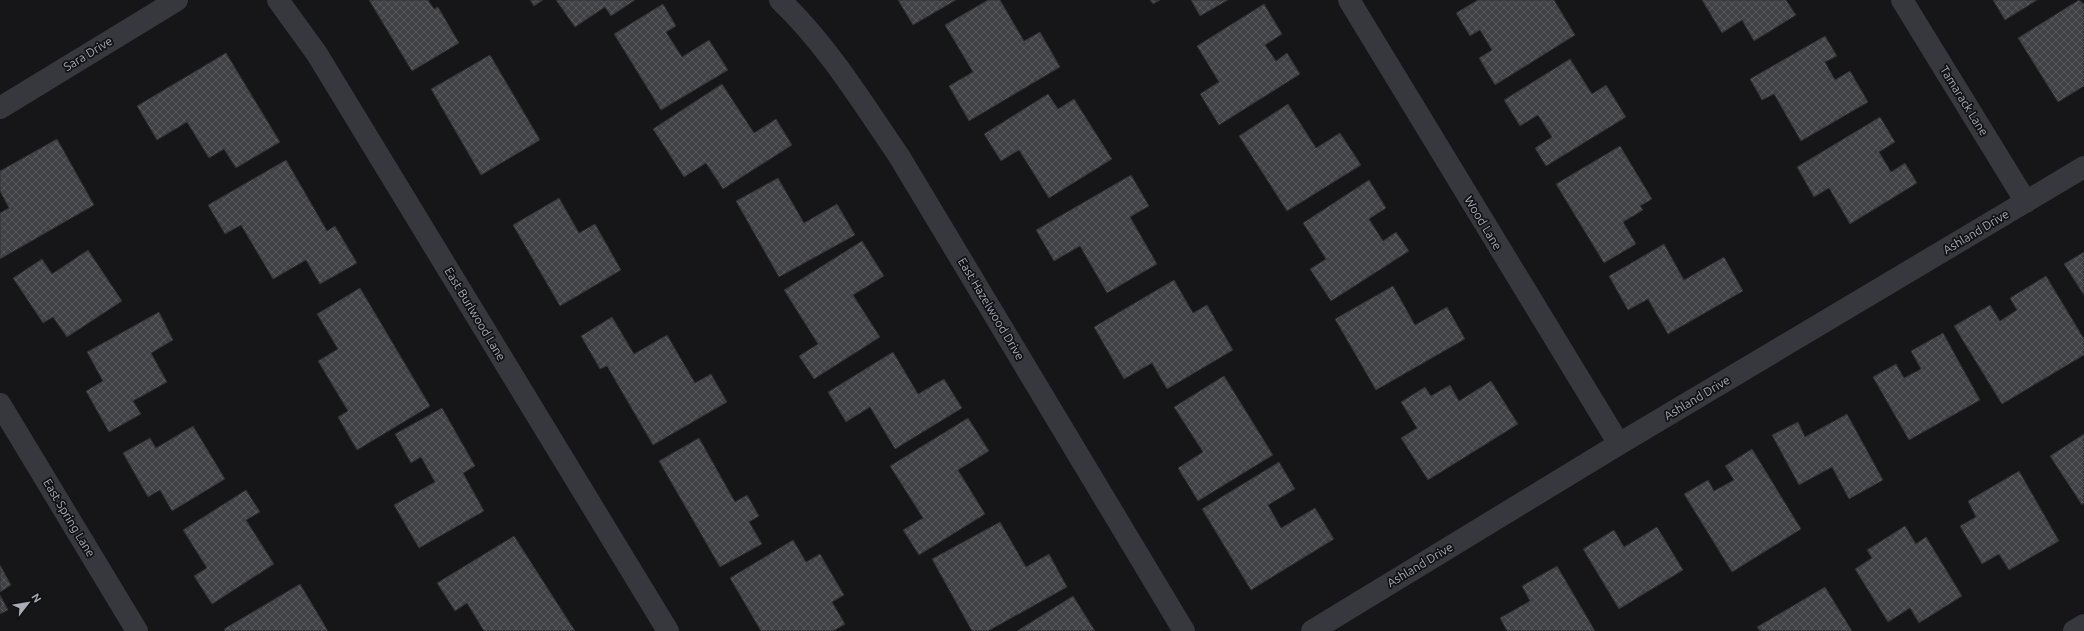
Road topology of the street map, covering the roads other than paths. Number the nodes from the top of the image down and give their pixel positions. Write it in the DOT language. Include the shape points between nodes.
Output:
graph roads {
  1 [pos="177,0"];
  2 [pos="278,0"];
  3 [pos="780,0"];
  4 [pos="1349,0"];
  5 [pos="1902,0"];
  6 [pos="0,108"];
  7 [pos="2084,167"];
  8 [pos="2026,202"];
  9 [pos="0,404"];
  10 [pos="1619,444"];
  11 [pos="2084,625"];
  12 [pos="138,631"];
  13 [pos="668,631"];
  14 [pos="1184,631"];
  15 [pos="1312,631"];
  16 [pos="2074,631"];
  1 -- 6 [label="street, Sara Drive"];
  2 -- 13 [label="street, East Burlwood Lane" via="321,61"];
  3 -- 14 [label="street, East Hazelwood Drive" via="818,40 899,156"];
  4 -- 10 [label="street, Wood Lane"];
  5 -- 8 [label="street, Tamarack Lane"];
  7 -- 8 [label="street, Ashland Drive"];
  8 -- 10 [label="street, Ashland Drive"];
  9 -- 12 [label="street, East Spring Lane"];
  10 -- 15 [label="street, Ashland Drive"];
  11 -- 16 [label="street"];
}
